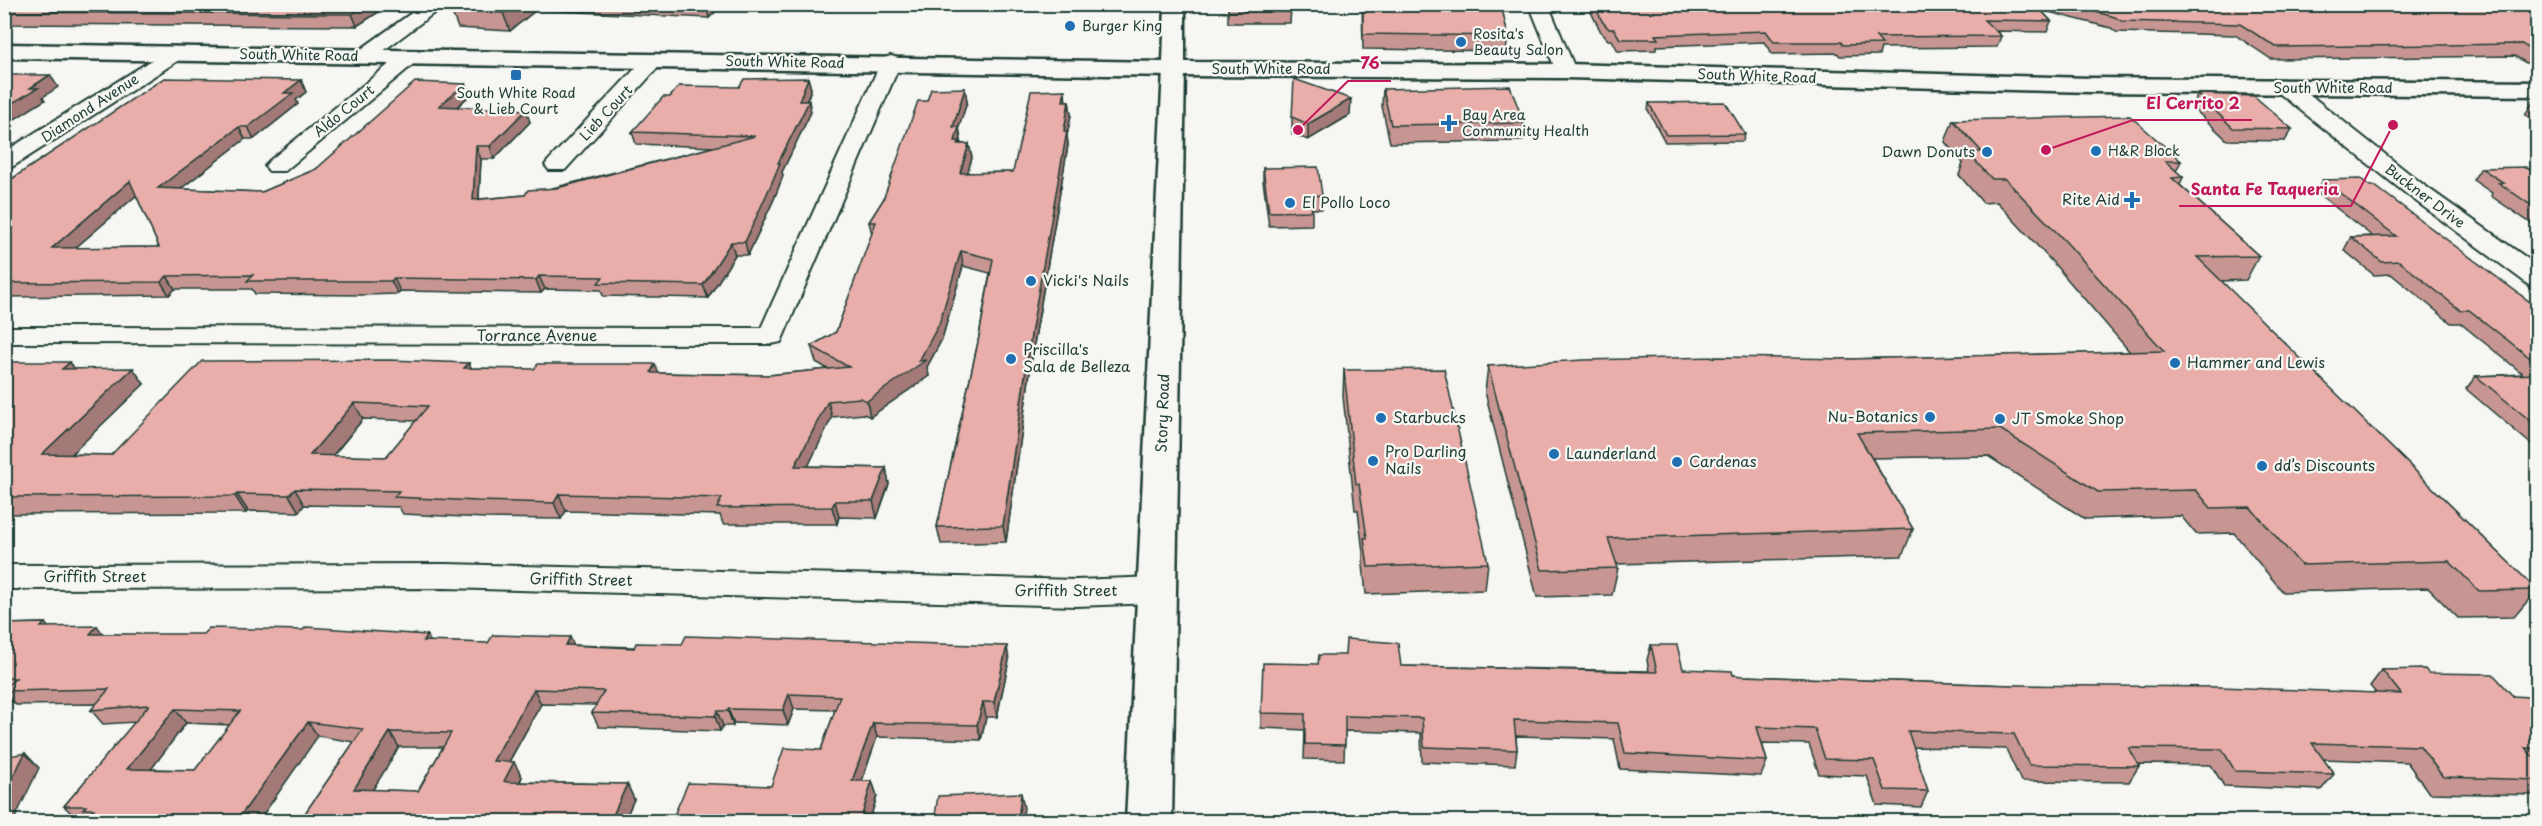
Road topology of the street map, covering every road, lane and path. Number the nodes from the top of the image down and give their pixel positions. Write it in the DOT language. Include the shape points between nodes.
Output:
graph roads {
  1 [pos="437,4"];
  2 [pos="1175,4"];
  3 [pos="1538,4"];
  4 [pos="4,51"];
  5 [pos="175,54"];
  6 [pos="364,56"];
  7 [pos="410,57"];
  8 [pos="654,60"];
  9 [pos="891,63"];
  10 [pos="1174,69"];
  11 [pos="1566,71"];
  12 [pos="2287,88"];
  13 [pos="2538,89"];
  14 [pos="4,162"];
  15 [pos="557,165"];
  16 [pos="277,166"];
  17 [pos="2538,279"];
  18 [pos="4,335"];
  19 [pos="4,577"];
  20 [pos="1156,590"];
  21 [pos="1149,822"];
  1 -- 6 [label="street"];
  2 -- 10 [label="main road, Story Road"];
  3 -- 11 [label="street"];
  4 -- 5 [label="main road, South White Road"];
  5 -- 6 [label="main road, South White Road"];
  5 -- 14 [label="street, Diamond Avenue"];
  6 -- 7 [label="main road, South White Road"];
  7 -- 8 [label="main road, South White Road"];
  7 -- 16 [label="street, Aldo Court"];
  8 -- 9 [label="main road, South White Road"];
  8 -- 15 [label="street, Lieb Court"];
  9 -- 10 [label="main road, South White Road"];
  9 -- 18 [label="street, Torrance Avenue" via="771,336"];
  10 -- 11 [label="main road, South White Road"];
  10 -- 20 [label="main road, Story Road"];
  11 -- 12 [label="main road, South White Road"];
  12 -- 13 [label="main road, South White Road"];
  12 -- 17 [label="street, Buckner Drive" via="2417,191"];
  19 -- 20 [label="street, Griffith Street" via="446,576 1076,593"];
  20 -- 21 [label="main road, Story Road"];
}
